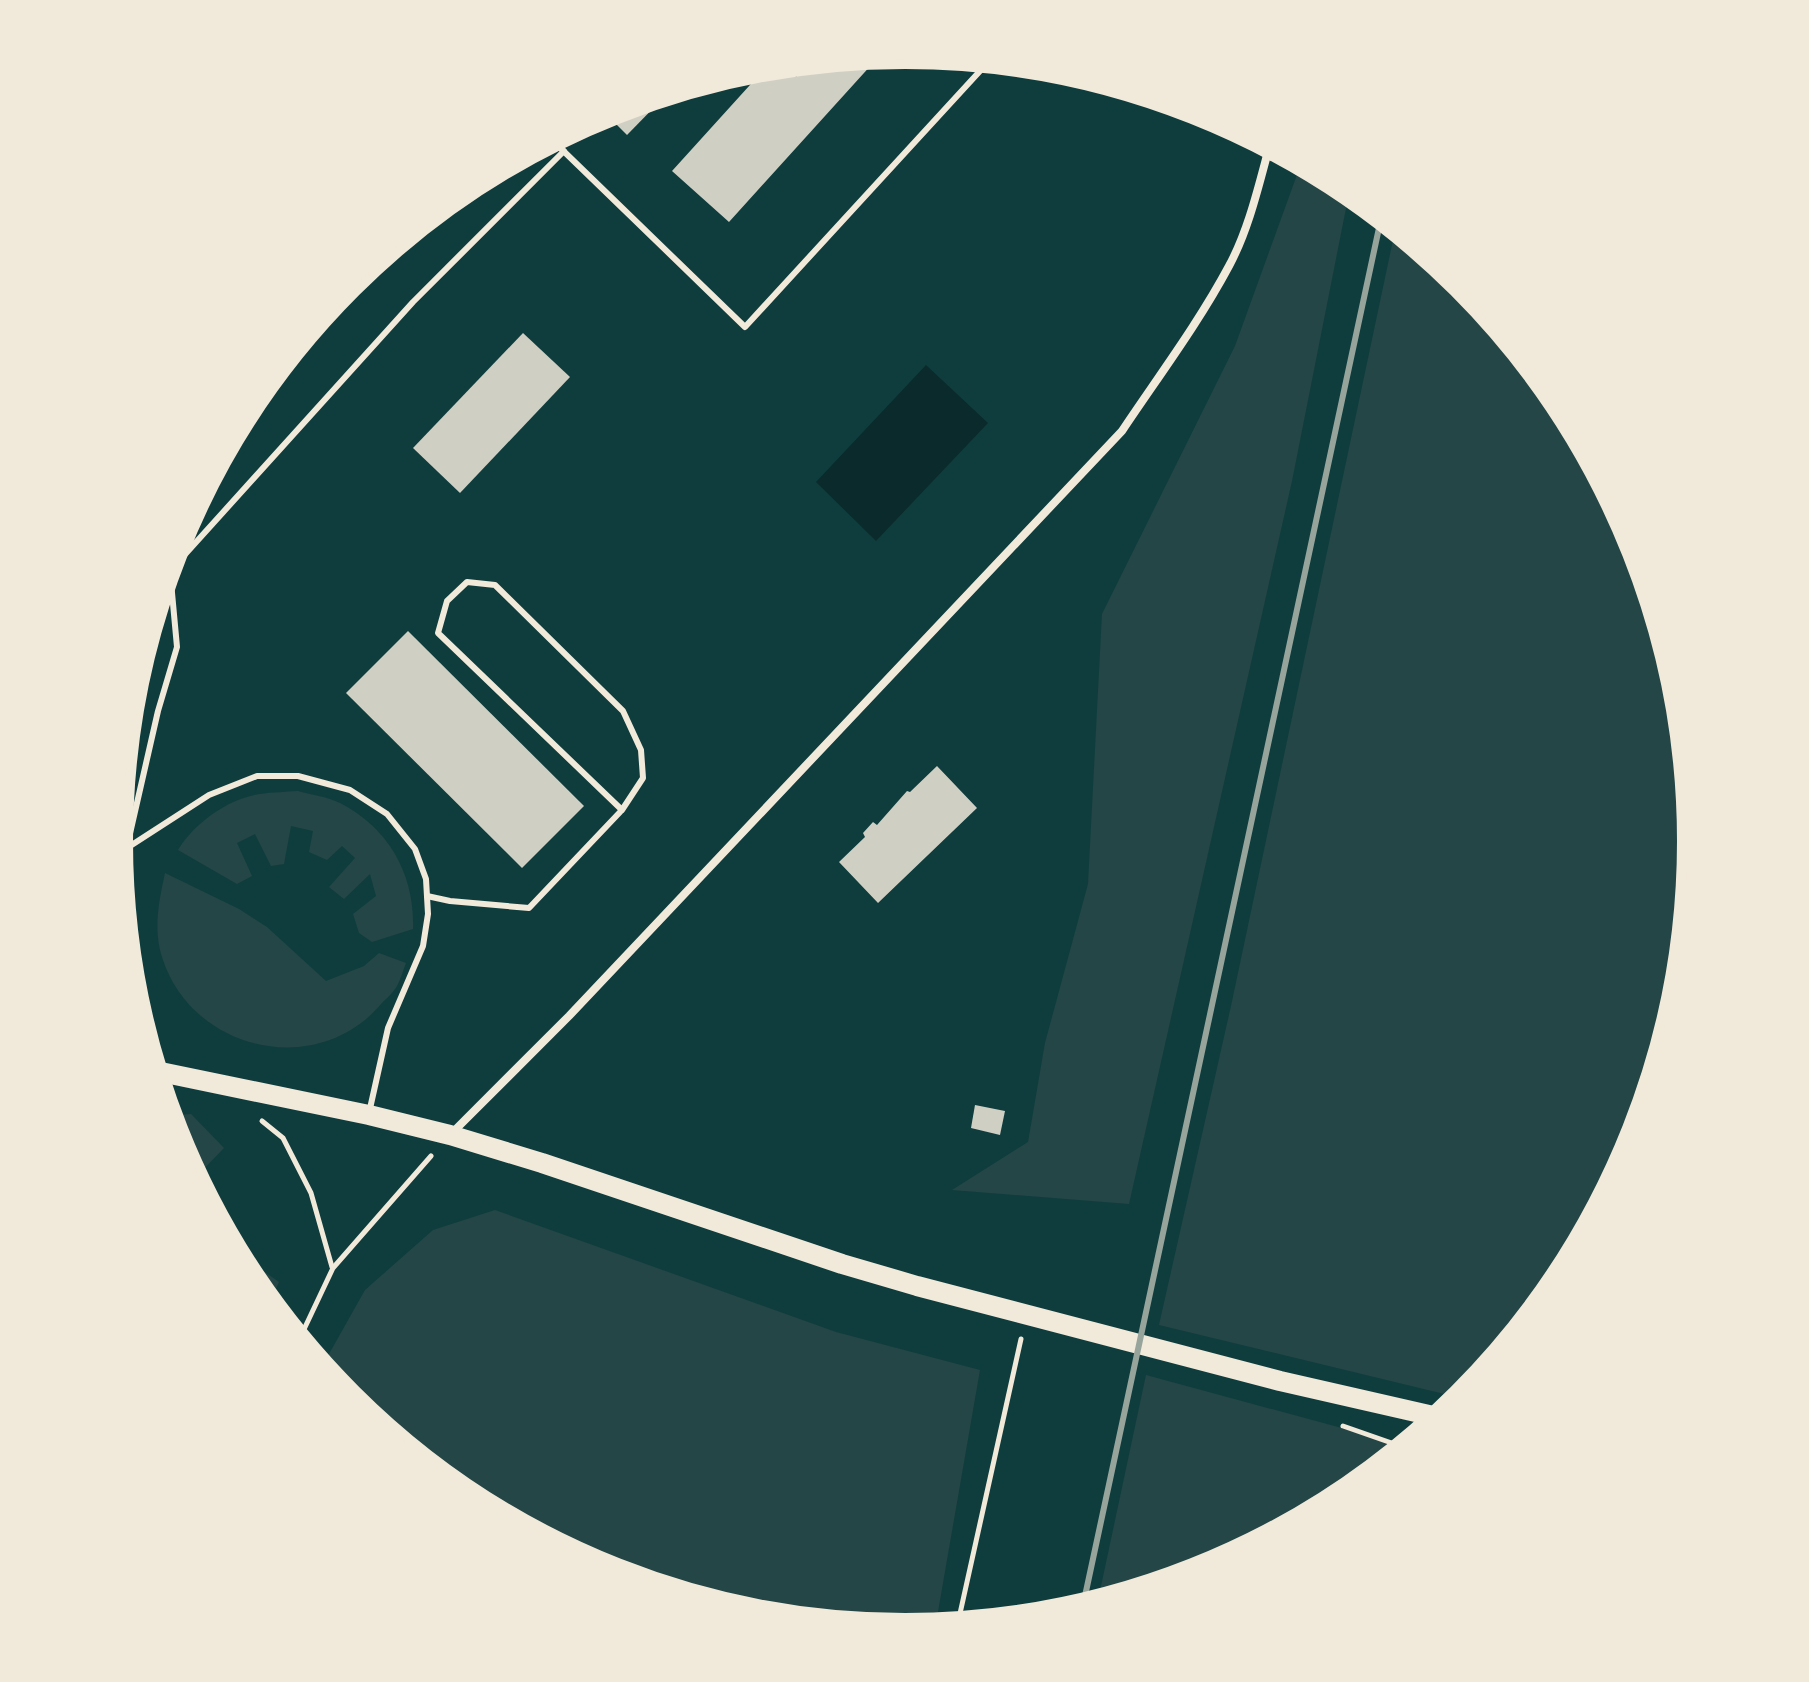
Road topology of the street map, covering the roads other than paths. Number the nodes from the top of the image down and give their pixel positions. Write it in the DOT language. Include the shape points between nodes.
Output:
graph roads {
  1 [pos="982,69"];
  2 [pos="558,146"];
  3 [pos="564,151"];
  4 [pos="1267,154"];
  5 [pos="184,551"];
  6 [pos="170,588"];
  7 [pos="622,810"];
  8 [pos="128,843"];
  9 [pos="128,847"];
  10 [pos="427,896"];
  11 [pos="163,1073"];
  12 [pos="369,1115"];
  13 [pos="450,1135"];
  14 [pos="1428,1415"];
  1 -- 3 [label="lane" via="745,327"];
  2 -- 3 [label="lane"];
  3 -- 5 [label="lane" via="413,302"];
  4 -- 13 [label="street" via="1230,264 1122,431"];
  6 -- 8 [label="lane" via="177,647"];
  7 -- 7 [label="lane" via="438,633 447,601 467,582 495,585 623,711 641,750 643,778"];
  7 -- 10 [label="lane" via="529,908"];
  9 -- 10 [label="lane" via="209,795 257,776 298,776 350,790 387,814 415,849"];
  10 -- 12 [label="lane" via="423,946 388,1028"];
  11 -- 12 [label="main road"];
  12 -- 13 [label="main road"];
  13 -- 14 [label="main road" via="842,1264 1280,1381"];
}
